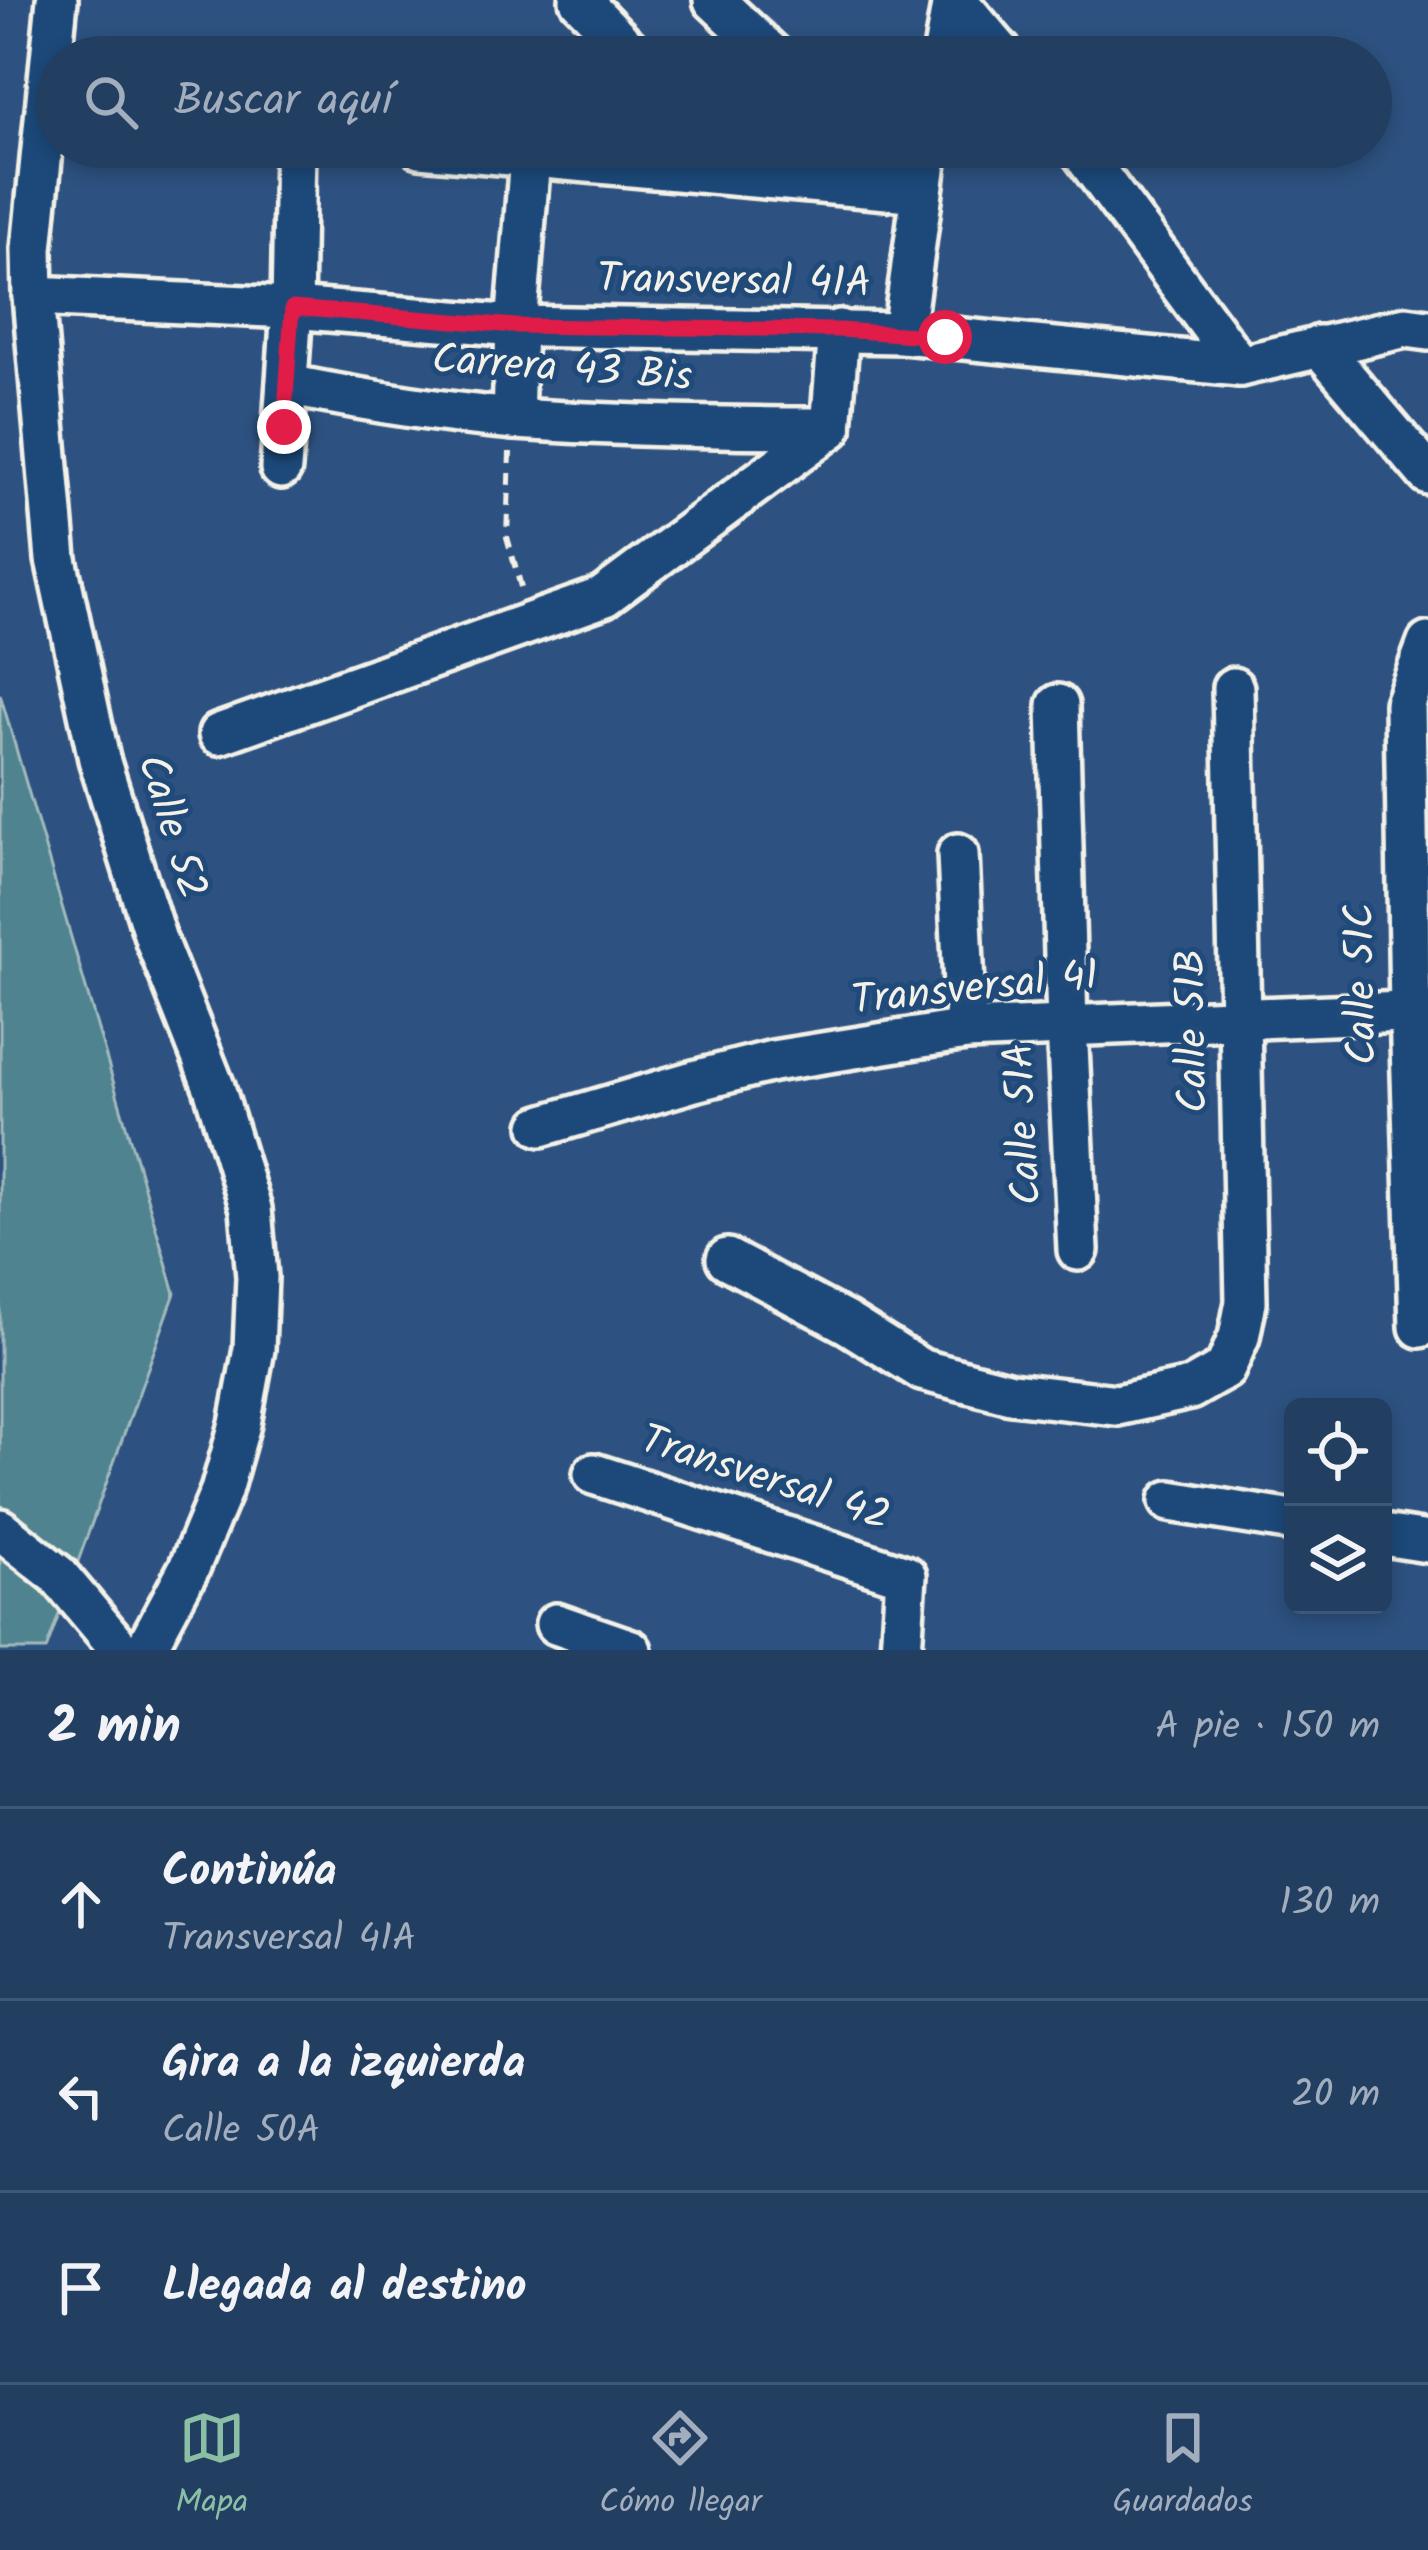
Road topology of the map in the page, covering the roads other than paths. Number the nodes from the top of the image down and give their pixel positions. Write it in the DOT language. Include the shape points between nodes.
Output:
graph roads {
  1 [pos="57,0"];
  2 [pos="580,0"];
  3 [pos="714,0"];
  4 [pos="954,0"];
  5 [pos="53,36"];
  6 [pos="615,36"];
  7 [pos="753,36"];
  8 [pos="947,36"];
  9 [pos="986,36"];
  10 [pos="40,168"];
  11 [pos="295,168"];
  12 [pos="529,168"];
  13 [pos="646,168"];
  14 [pos="743,168"];
  15 [pos="891,168"];
  16 [pos="922,168"];
  17 [pos="1094,168"];
  18 [pos="751,177"];
  19 [pos="916,191"];
  20 [pos="33,296"];
  21 [pos="292,308"];
  22 [pos="516,326"];
  23 [pos="839,330"];
  24 [pos="1428,330"];
  25 [pos="903,333"];
  26 [pos="1319,346"];
  27 [pos="1240,366"];
  28 [pos="287,385"];
  29 [pos="513,419"];
  30 [pos="831,428"];
  31 [pos="281,468"];
  32 [pos="1428,474"];
  33 [pos="1428,643"];
  34 [pos="1233,688"];
  35 [pos="1058,705"];
  36 [pos="1416,709"];
  37 [pos="219,734"];
  38 [pos="958,854"];
  39 [pos="1419,1011"];
  40 [pos="1240,1017"];
  41 [pos="1067,1026"];
  42 [pos="966,1030"];
  43 [pos="541,1126"];
  44 [pos="1078,1250"];
  45 [pos="727,1259"];
  46 [pos="1420,1327"];
  47 [pos="594,1474"];
  48 [pos="1170,1501"];
  49 [pos="1284,1520"];
  50 [pos="0,1529"];
  51 [pos="1392,1536"];
  52 [pos="1428,1542"];
  53 [pos="556,1624"];
  54 [pos="121,1650"];
  55 [pos="145,1650"];
  56 [pos="631,1650"];
  57 [pos="901,1650"];
  1 -- 5 [label="street, Calle 52"];
  2 -- 6 [label="street"];
  3 -- 7 [label="street"];
  4 -- 8 [label="street"];
  4 -- 9 [label="street"];
  10 -- 20 [label="street, Calle 52"];
  11 -- 21 [label="street"];
  12 -- 22 [label="street"];
  13 -- 18 [label="street"];
  14 -- 18 [label="street"];
  15 -- 19 [label="street"];
  16 -- 19 [label="street"];
  17 -- 27 [label="street"];
  18 -- 19 [label="street"];
  19 -- 25 [label="street"];
  20 -- 21 [label="street, Transversal 41A"];
  20 -- 55 [label="street, Calle 52" via="56,559 99,759 220,1107 251,1209 257,1277 254,1349 220,1491"];
  21 -- 22 [label="street, Transversal 41A"];
  21 -- 28 [label="street"];
  22 -- 23 [label="street, Transversal 41A"];
  22 -- 29 [label="street"];
  23 -- 25 [label="street, Transversal 41A"];
  23 -- 30 [label="street"];
  24 -- 26 [label="street, Transversal 41A" via="1406,327"];
  25 -- 27 [label="street, Transversal 41A"];
  26 -- 27 [label="street, Transversal 41A"];
  26 -- 32 [label="street"];
  28 -- 29 [label="street, Carrera 43 Bis"];
  28 -- 31 [label="street"];
  29 -- 30 [label="street, Carrera 43 Bis"];
  30 -- 37 [label="street" via="603,597"];
  33 -- 36 [label="street, Calle 51C"];
  34 -- 40 [label="street, Calle 51B"];
  35 -- 41 [label="street, Calle 51A"];
  36 -- 39 [label="street, Calle 51C"];
  38 -- 42 [label="street"];
  39 -- 40 [label="street, Transversal 41"];
  39 -- 46 [label="street, Calle 51C"];
  40 -- 41 [label="street, Transversal 41"];
  40 -- 45 [label="street, Calle 51B" via="1246,1301 1226,1369 1190,1389 1117,1405 1011,1393 922,1370"];
  41 -- 42 [label="street, Transversal 41"];
  41 -- 44 [label="street, Calle 51A"];
  42 -- 43 [label="street, Transversal 41" via="773,1061"];
  47 -- 57 [label="street, Transversal 42" via="907,1576"];
  48 -- 49 [label="street"];
  50 -- 54 [label="street" via="58,1575"];
  51 -- 52 [label="street"];
  53 -- 56 [label="street"];
}
